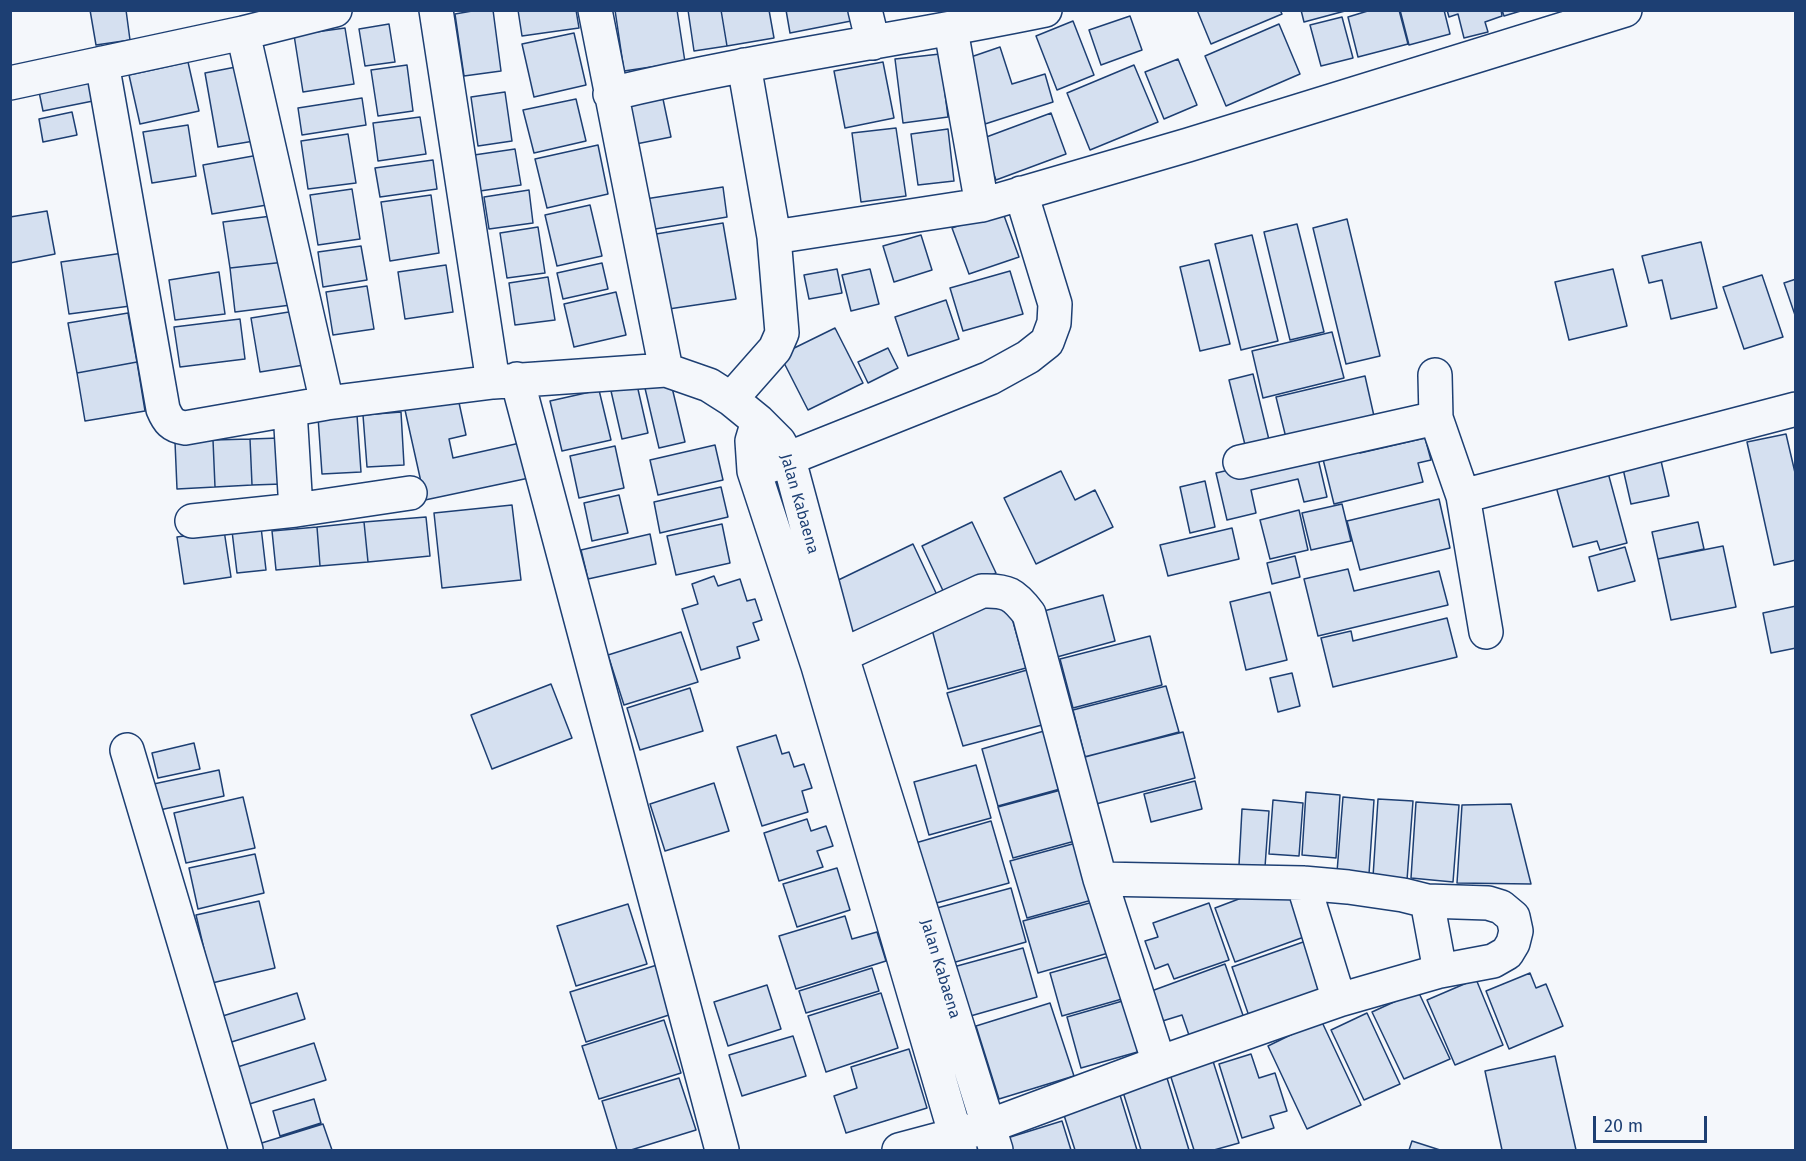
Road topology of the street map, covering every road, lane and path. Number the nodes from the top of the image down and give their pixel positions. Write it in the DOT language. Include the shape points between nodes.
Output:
graph roads {
  1 [pos="335,10"];
  2 [pos="436,10"];
  3 [pos="595,10"];
  4 [pos="865,10"];
  5 [pos="1045,10"];
  6 [pos="1618,12"];
  7 [pos="951,30"];
  8 [pos="243,33"];
  9 [pos="873,43"];
  10 [pos="102,63"];
  11 [pos="744,65"];
  12 [pos="10,83"];
  13 [pos="610,94"];
  14 [pos="1021,193"];
  15 [pos="982,206"];
  16 [pos="774,237"];
  17 [pos="666,370"];
  18 [pos="1435,375"];
  19 [pos="505,381"];
  20 [pos="731,399"];
  21 [pos="327,403"];
  22 [pos="1796,408"];
  23 [pos="290,410"];
  24 [pos="1436,418"];
  25 [pos="758,421"];
  26 [pos="789,459"];
  27 [pos="1240,462"];
  28 [pos="754,471"];
  29 [pos="411,493"];
  30 [pos="1463,496"];
  31 [pos="296,510"];
  32 [pos="192,522"];
  33 [pos="1486,632"];
  34 [pos="830,661"];
  35 [pos="127,750"];
  36 [pos="1100,879"];
  37 [pos="1303,883"];
  38 [pos="1427,901"];
  39 [pos="1440,971"];
  40 [pos="1339,1000"];
  41 [pos="1159,1063"];
  42 [pos="993,1138"];
  43 [pos="958,1142"];
  44 [pos="246,1150"];
  45 [pos="722,1150"];
  46 [pos="899,1150"];
  1 -- 8 [label="street"];
  2 -- 19 [label="street"];
  3 -- 13 [label="street"];
  4 -- 9 [label="street"];
  5 -- 7 [label="street"];
  6 -- 14 [label="street" via="1188,146"];
  7 -- 9 [label="street"];
  7 -- 15 [label="street"];
  8 -- 10 [label="street"];
  8 -- 21 [label="street"];
  9 -- 11 [label="street"];
  10 -- 12 [label="street"];
  10 -- 23 [label="street" via="168,420 185,428"];
  11 -- 13 [label="street"];
  11 -- 16 [label="street"];
  13 -- 17 [label="street"];
  14 -- 15 [label="street"];
  14 -- 26 [label="street" via="1055,304 1054,324 1047,342 990,378"];
  15 -- 16 [label="street"];
  16 -- 20 [label="street" via="782,333 775,349"];
  17 -- 19 [label="street"];
  17 -- 20 [label="street"];
  18 -- 24 [label="street"];
  19 -- 21 [label="street"];
  19 -- 45 [label="street"];
  20 -- 25 [label="street"];
  21 -- 23 [label="street"];
  22 -- 30 [label="street"];
  23 -- 31 [label="street"];
  24 -- 27 [label="street"];
  24 -- 30 [label="street"];
  25 -- 26 [label="street, Jalan Kabaena"];
  25 -- 28 [label="street, Jalan Kabaena" via="752,441"];
  26 -- 28 [label="street"];
  26 -- 34 [label="street, Jalan Kabaena"];
  28 -- 34 [label="street, Jalan Kabaena"];
  29 -- 31 [label="street"];
  30 -- 33 [label="street"];
  31 -- 32 [label="street"];
  34 -- 36 [label="street" via="982,591 1000,590 1017,598 1029,614"];
  34 -- 42 [label="street, Jalan Kabaena"];
  34 -- 43 [label="street, Jalan Kabaena"];
  35 -- 44 [label="street"];
  36 -- 37 [label="street"];
  36 -- 41 [label="street"];
  37 -- 38 [label="street"];
  37 -- 40 [label="street"];
  38 -- 39 [label="street"];
  38 -- 39 [label="street" via="1501,907 1513,917 1516,931 1507,953 1493,961"];
  39 -- 40 [label="street"];
  40 -- 41 [label="street"];
  41 -- 42 [label="street"];
  42 -- 43 [label="street"];
  43 -- 46 [label="street"];
}
